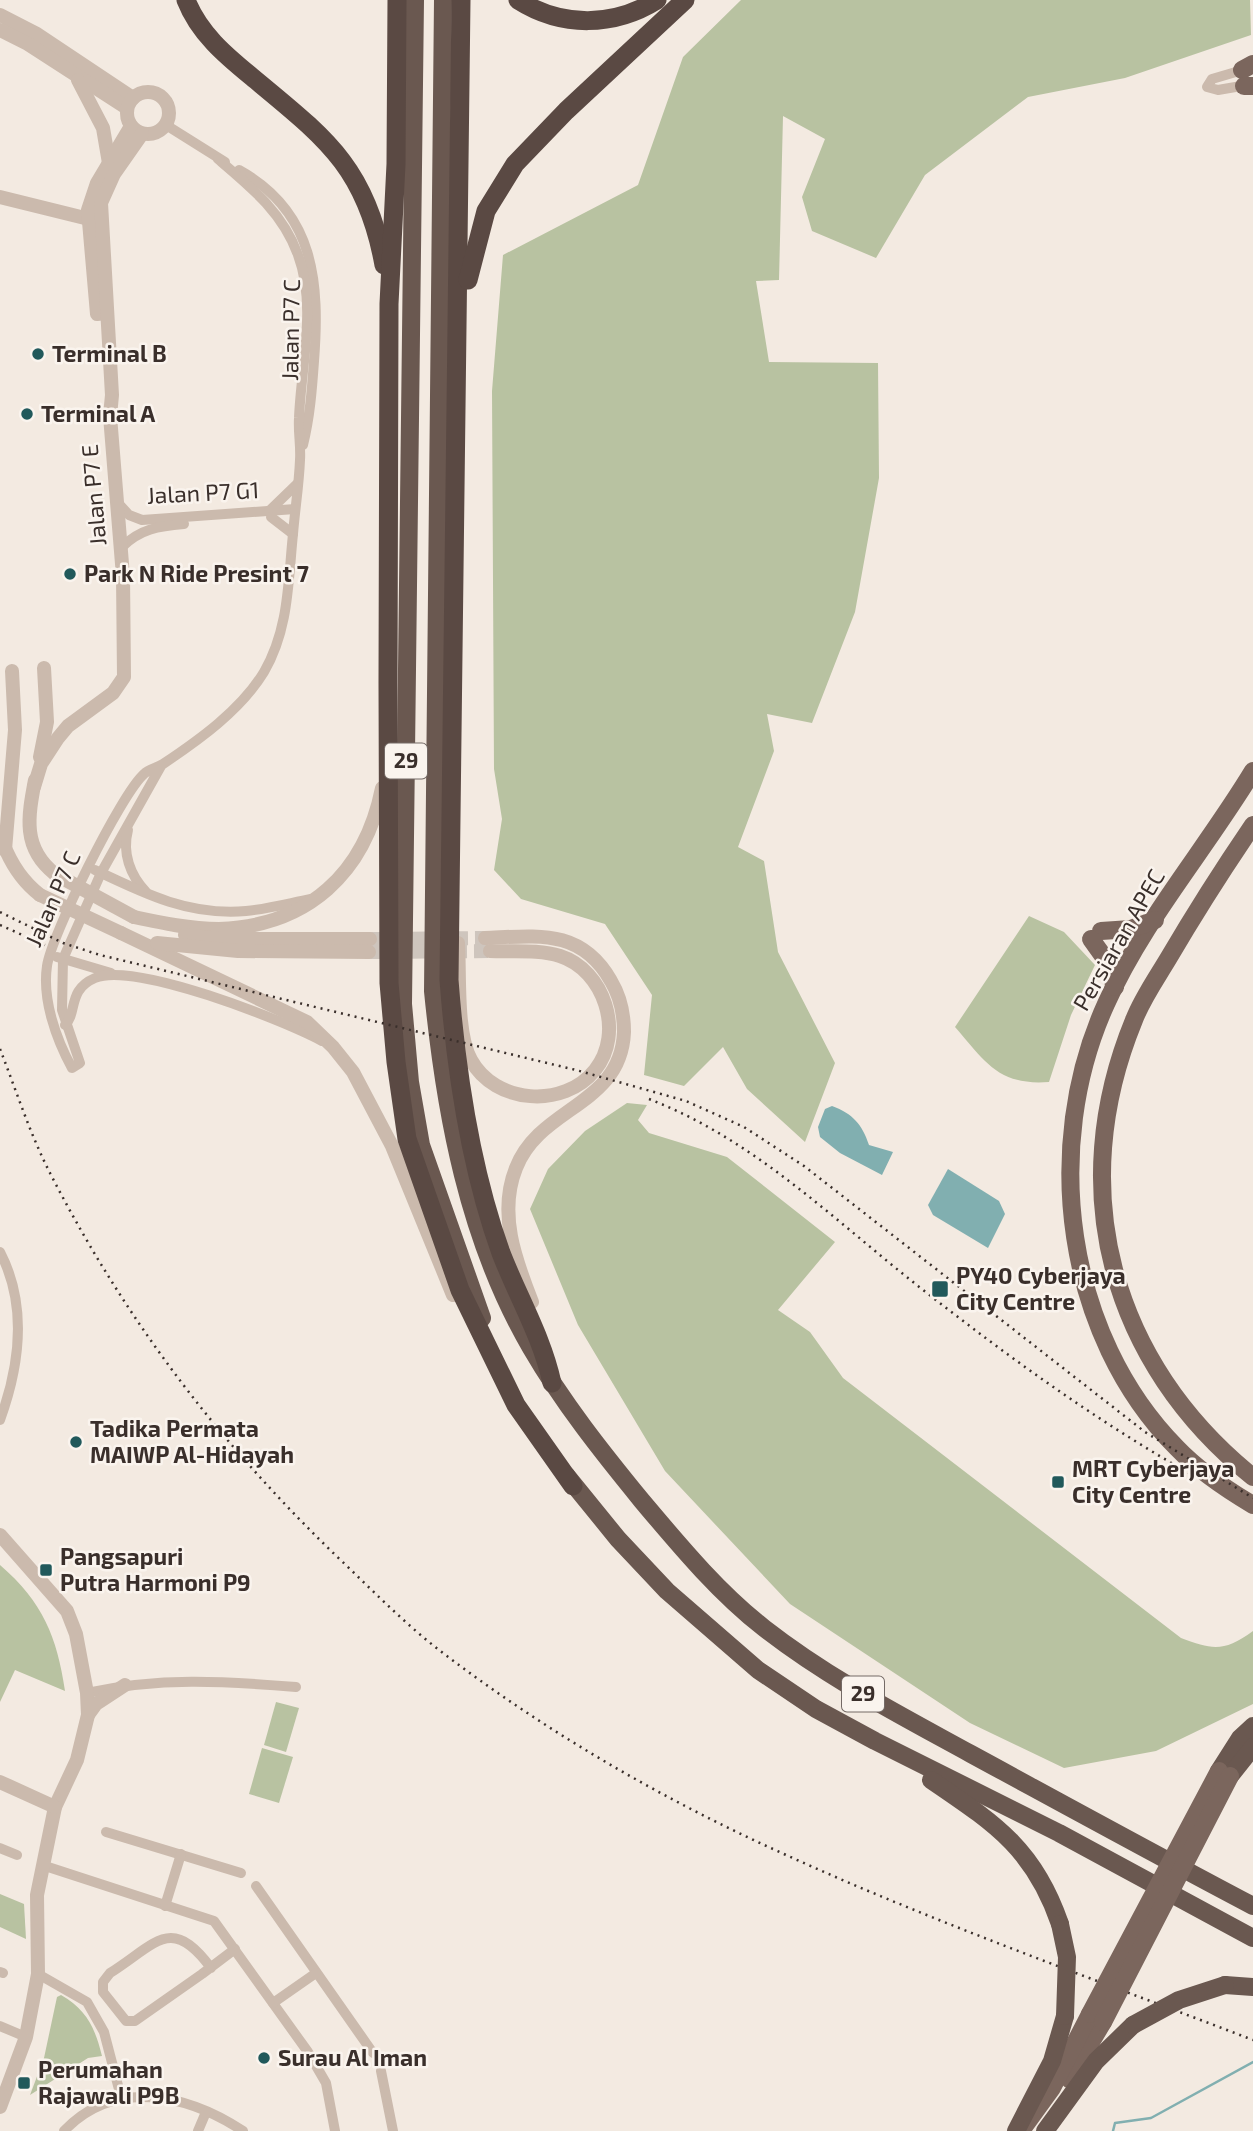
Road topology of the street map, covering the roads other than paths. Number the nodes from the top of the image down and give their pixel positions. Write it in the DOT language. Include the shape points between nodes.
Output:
graph roads {
  1 [pos="186,0"];
  2 [pos="397,0"];
  3 [pos="415,0"];
  4 [pos="443,0"];
  5 [pos="461,0"];
  6 [pos="518,0"];
  7 [pos="657,0"];
  8 [pos="685,0"];
  9 [pos="0,15"];
  10 [pos="0,30"];
  11 [pos="72,72"];
  12 [pos="130,103"];
  13 [pos="166,125"];
  14 [pos="136,130"];
  15 [pos="109,163"];
  16 [pos="0,197"];
  17 [pos="94,221"];
  18 [pos="389,304"];
  19 [pos="458,380"];
  20 [pos="298,483"];
  21 [pos="119,504"];
  22 [pos="295,513"];
  23 [pos="270,514"];
  24 [pos="293,534"];
  25 [pos="122,547"];
  26 [pos="44,668"];
  27 [pos="12,671"];
  28 [pos="388,683"];
  29 [pos="161,766"];
  30 [pos="1253,771"];
  31 [pos="34,787"];
  32 [pos="130,821"];
  33 [pos="1253,825"];
  34 [pos="3,843"];
  35 [pos="89,867"];
  36 [pos="1191,867"];
  37 [pos="452,868"];
  38 [pos="102,873"];
  39 [pos="1216,878"];
  40 [pos="156,898"];
  41 [pos="317,898"];
  42 [pos="134,917"];
  43 [pos="1154,920"];
  44 [pos="121,933"];
  45 [pos="50,954"];
  46 [pos="63,959"];
  47 [pos="128,976"];
  48 [pos="1115,987"];
  49 [pos="60,1026"];
  50 [pos="332,1046"];
  51 [pos="0,1252"];
  52 [pos="545,1352"];
  53 [pos="552,1383"];
  54 [pos="516,1405"];
  55 [pos="0,1420"];
  56 [pos="1253,1477"];
  57 [pos="573,1486"];
  58 [pos="1253,1506"];
  59 [pos="0,1535"];
  60 [pos="125,1685"];
  61 [pos="296,1687"];
  62 [pos="87,1693"];
  63 [pos="88,1715"];
  64 [pos="1253,1727"];
  65 [pos="874,1741"];
  66 [pos="1253,1747"];
  67 [pos="1224,1774"];
  68 [pos="0,1782"];
  69 [pos="55,1807"];
  70 [pos="107,1832"];
  71 [pos="1130,1841"];
  72 [pos="0,1848"];
  73 [pos="181,1854"];
  74 [pos="17,1855"];
  75 [pos="42,1866"];
  76 [pos="241,1872"];
  77 [pos="256,1886"];
  78 [pos="1253,1894"];
  79 [pos="165,1906"];
  80 [pos="1253,1906"];
  81 [pos="1253,1938"];
  82 [pos="235,1949"];
  83 [pos="211,1968"];
  84 [pos="316,1973"];
  85 [pos="38,1974"];
  86 [pos="1253,1987"];
  87 [pos="103,1992"];
  88 [pos="88,2002"];
  89 [pos="273,2003"];
  90 [pos="1096,2018"];
  91 [pos="0,2026"];
  92 [pos="26,2037"];
  93 [pos="373,2053"];
  94 [pos="381,2071"];
  95 [pos="121,2097"];
  96 [pos="0,2107"];
  97 [pos="206,2112"];
  98 [pos="64,2131"];
  99 [pos="198,2131"];
  100 [pos="243,2131"];
  101 [pos="335,2131"];
  102 [pos="393,2131"];
  103 [pos="1016,2131"];
  104 [pos="1021,2131"];
  105 [pos="1038,2131"];
  106 [pos="1045,2131"];
  1 -- 18 [label="highway" via="209,38 345,162 373,218"];
  2 -- 18 [label="highway"];
  3 -- 57 [label="highway, 29" via="403,919 406,1048 421,1145 480,1315 538,1431"];
  4 -- 53 [label="highway, 29" via="433,991 442,1073 470,1200 493,1269"];
  5 -- 19 [label="highway"];
  6 -- 7 [label="highway" via="550,16 590,22 628,15"];
  8 -- 19 [label="highway" via="566,111 505,177 486,211 470,265"];
  9 -- 12 [label="street" via="37,34"];
  10 -- 11 [label="street"];
  11 -- 12 [label="street"];
  11 -- 15 [label="street" via="103,128"];
  12 -- 13 [label="street" via="145,92 159,95 167,105"];
  12 -- 14 [label="street"];
  13 -- 14 [label="street" via="155,133"];
  13 -- 20 [label="street, Jalan P7 C" via="258,180 277,199 308,249 317,319 309,420"];
  14 -- 15 [label="street, Jalan P7 E"];
  14 -- 17 [label="street, Jalan P7 E"];
  15 -- 17 [label="street, Jalan P7 E" via="89,200"];
  16 -- 17 [label="street"];
  17 -- 21 [label="street, Jalan P7 E"];
  18 -- 28 [label="highway"];
  19 -- 37 [label="highway"];
  20 -- 22 [label="street, Jalan P7 C"];
  20 -- 23 [label="street"];
  21 -- 23 [label="street, Jalan P7 G1" via="142,520"];
  21 -- 25 [label="street, Jalan P7 E"];
  22 -- 23 [label="street, Jalan P7 G1"];
  22 -- 24 [label="street, Jalan P7 C"];
  23 -- 24 [label="street"];
  23 -- 25 [label="street, Jalan P7 G1" via="150,528"];
  24 -- 29 [label="street, Jalan P7 C" via="286,611 264,671 231,712"];
  25 -- 31 [label="street, Jalan P7 E" via="125,641 121,685 58,738 41,764"];
  26 -- 31 [label="street" via="47,722"];
  27 -- 34 [label="street" via="15,730"];
  28 -- 41 [label="street" via="384,782 377,817 360,853"];
  28 -- 54 [label="highway" via="389,983 403,1114 418,1175 460,1290"];
  29 -- 32 [label="street, Jalan P7 C"];
  29 -- 35 [label="street, Jalan P7 C" via="146,772 124,800"];
  30 -- 36 [label="main road, Persiaran APEC"];
  31 -- 42 [label="street, bridge" via="28,810 29,838 44,866"];
  32 -- 38 [label="street, Jalan P7 C"];
  32 -- 40 [label="street" via="128,862 137,883"];
  33 -- 39 [label="main road"];
  34 -- 44 [label="street, bridge" via="29,886 40,895"];
  35 -- 38 [label="street"];
  35 -- 45 [label="street, Jalan P7 C"];
  36 -- 39 [label="main road" via="1151,941 1148,950 1152,955 1160,954 1202,889"];
  36 -- 43 [label="main road, Persiaran APEC"];
  37 -- 52 [label="highway" via="449,980 464,1102 501,1252"];
  37 -- 52 [label="street" via="464,1041 470,1059 499,1088 524,1096 566,1092 597,1068 608,1032 603,995 591,975 572,960 487,944 552,937 581,947 612,983 624,1023 622,1051 610,1077 532,1142 511,1185 510,1237"];
  38 -- 40 [label="street"];
  38 -- 46 [label="street, Jalan P7 C"];
  39 -- 56 [label="main road" via="1135,1017 1117,1066 1104,1116 1102,1197 1123,1305 1146,1355 1197,1426"];
  40 -- 41 [label="street" via="191,909 226,912"];
  41 -- 42 [label="street" via="282,915 220,929"];
  42 -- 44 [label="street" via="182,934 210,938 369,945 192,948"];
  43 -- 48 [label="main road, Persiaran APEC"];
  43 -- 48 [label="main road" via="1096,935"];
  44 -- 50 [label="street" via="307,1022"];
  45 -- 46 [label="street"];
  45 -- 49 [label="street, Jalan P7 C" via="46,979"];
  46 -- 47 [label="street"];
  46 -- 49 [label="street, Jalan P7 C"];
  47 -- 49 [label="street" via="104,975 87,983"];
  47 -- 50 [label="street" via="268,1015"];
  48 -- 58 [label="main road, Persiaran APEC" via="1088,1048 1073,1134 1070,1204 1090,1306 1129,1387 1154,1423 1178,1450"];
  50 -- 54 [label="street" via="371,1103 452,1293"];
  51 -- 55 [label="street" via="12,1275 19,1344 13,1387"];
  52 -- 53 [label="highway"];
  53 -- 71 [label="highway, 29" via="601,1451 691,1559 762,1627 835,1679"];
  54 -- 57 [label="highway"];
  57 -- 65 [label="highway, 29" via="667,1591 758,1670"];
  59 -- 62 [label="street" via="67,1611"];
  60 -- 61 [label="street" via="196,1681"];
  60 -- 62 [label="street"];
  60 -- 63 [label="street" via="96,1704"];
  62 -- 63 [label="street"];
  63 -- 69 [label="street" via="77,1760"];
  64 -- 67 [label="highway" via="1240,1738"];
  65 -- 81 [label="highway, 29" via="1059,1833"];
  65 -- 103 [label="highway, bridge" via="1004,1832 1032,1862 1049,1892 1067,1957 1065,2016 1052,2061"];
  66 -- 67 [label="highway"];
  67 -- 90 [label="main road, bridge"];
  68 -- 69 [label="street"];
  69 -- 75 [label="street"];
  70 -- 73 [label="street"];
  71 -- 78 [label="highway"];
  71 -- 80 [label="highway, 29"];
  72 -- 74 [label="street"];
  73 -- 76 [label="street"];
  73 -- 79 [label="street"];
  75 -- 79 [label="street"];
  75 -- 85 [label="street" via="37,1895"];
  77 -- 84 [label="street"];
  79 -- 82 [label="street" via="214,1921"];
  82 -- 83 [label="street"];
  82 -- 89 [label="street"];
  83 -- 87 [label="street" via="135,2021 126,2021"];
  83 -- 87 [label="street" via="195,1946 168,1936 110,1973"];
  84 -- 89 [label="street"];
  84 -- 93 [label="street"];
  85 -- 88 [label="street"];
  85 -- 92 [label="street"];
  86 -- 106 [label="highway, bridge" via="1225,1986 1178,2000 1133,2025 1096,2061"];
  87 -- 88 [label="street"];
  88 -- 95 [label="street" via="104,2032"];
  89 -- 101 [label="street" via="326,2084"];
  90 -- 104 [label="main road"];
  90 -- 105 [label="main road"];
  91 -- 92 [label="street"];
  92 -- 96 [label="street"];
  94 -- 102 [label="street"];
  95 -- 97 [label="street" via="156,2095"];
  95 -- 98 [label="street" via="83,2114"];
  97 -- 99 [label="street"];
  97 -- 100 [label="street"];
}
